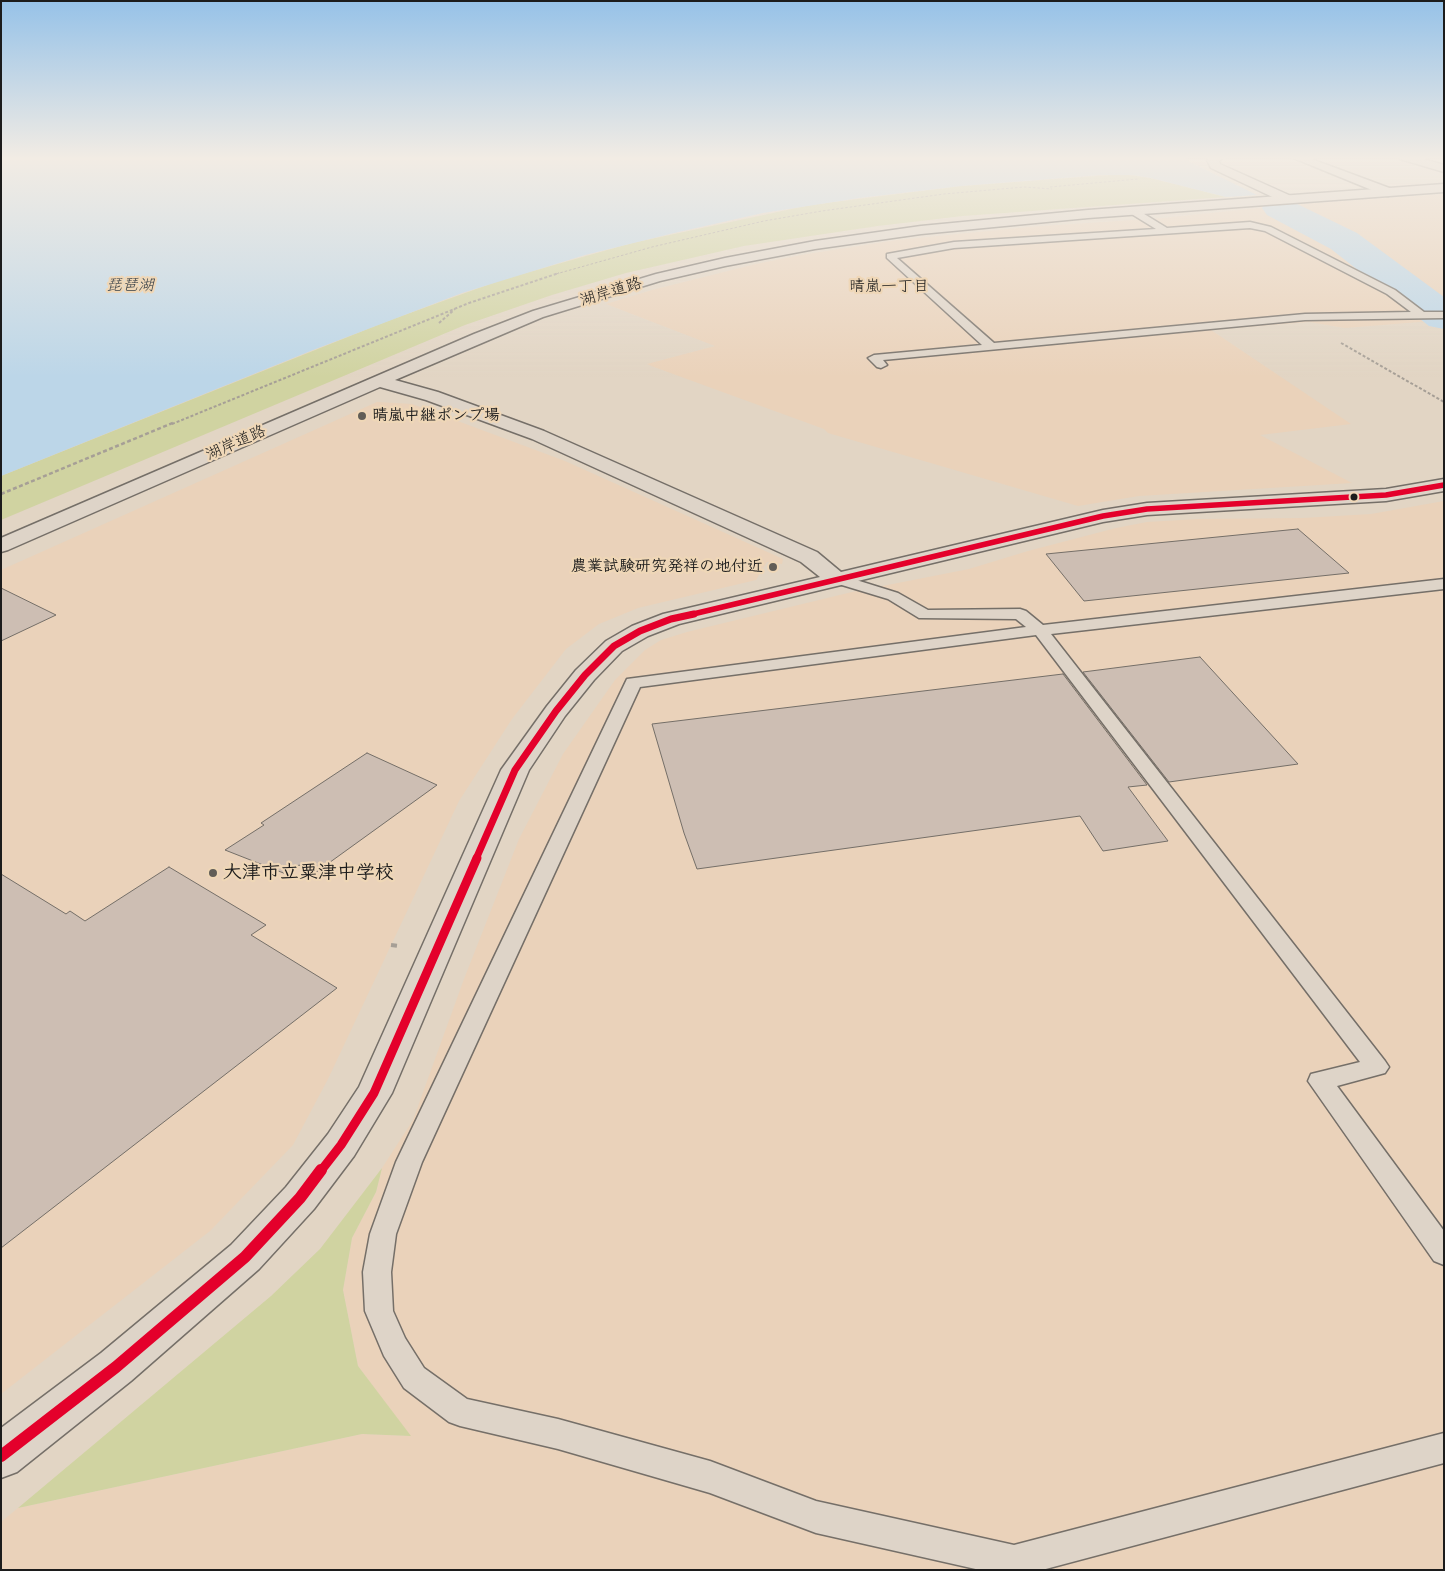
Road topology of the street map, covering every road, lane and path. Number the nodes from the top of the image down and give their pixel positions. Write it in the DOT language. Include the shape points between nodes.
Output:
graph roads {
  1 [pos="919,230"];
  2 [pos="1177,230"];
  3 [pos="1272,230"];
  4 [pos="1165,231"];
  5 [pos="456,308"];
  6 [pos="451,314"];
  7 [pos="1424,315"];
  8 [pos="1444,315"];
  9 [pos="1335,340"];
  10 [pos="991,347"];
  11 [pos="881,366"];
  12 [pos="379,381"];
  13 [pos="1444,402"];
  14 [pos="1444,485"];
  15 [pos="1,546"];
  16 [pos="837,579"];
  17 [pos="1444,584"];
  18 [pos="1040,630"];
  19 [pos="1444,1253"];
  20 [pos="1444,1448"];
  21 [pos="1,1456"];
  1 -- 12 [label="street, 湖岸道路" via="815,245 647,281 538,314"];
  2 -- 4 [label="lane"];
  3 -- 7 [label="lane" via="1391,292"];
  4 -- 10 [label="lane" via="954,245 890,256"];
  5 -- 6 [label="path"];
  7 -- 8 [label="lane"];
  7 -- 10 [label="lane" via="1305,317"];
  9 -- 13 [label="path"];
  10 -- 11 [label="lane" via="874,358"];
  12 -- 15 [label="street, 湖岸道路"];
  12 -- 16 [label="street" via="432,396 538,435 809,557"];
  14 -- 16 [label="street" via="1386,495 1147,509 1070,523"];
  16 -- 18 [label="lane" via="893,596 925,615 1020,614"];
  16 -- 21 [label="street" via="670,618 614,646 585,675 515,770 374,1093 341,1145 300,1198 245,1257 116,1367"];
  17 -- 18 [label="lane"];
  18 -- 19 [label="lane" via="1377,1067 1320,1081"];
  18 -- 20 [label="lane" via="633,683 409,1162 383,1234 377,1272 379,1311 394,1347 414,1378 460,1412 558,1434 710,1477 816,1517 1014,1561"];
}
